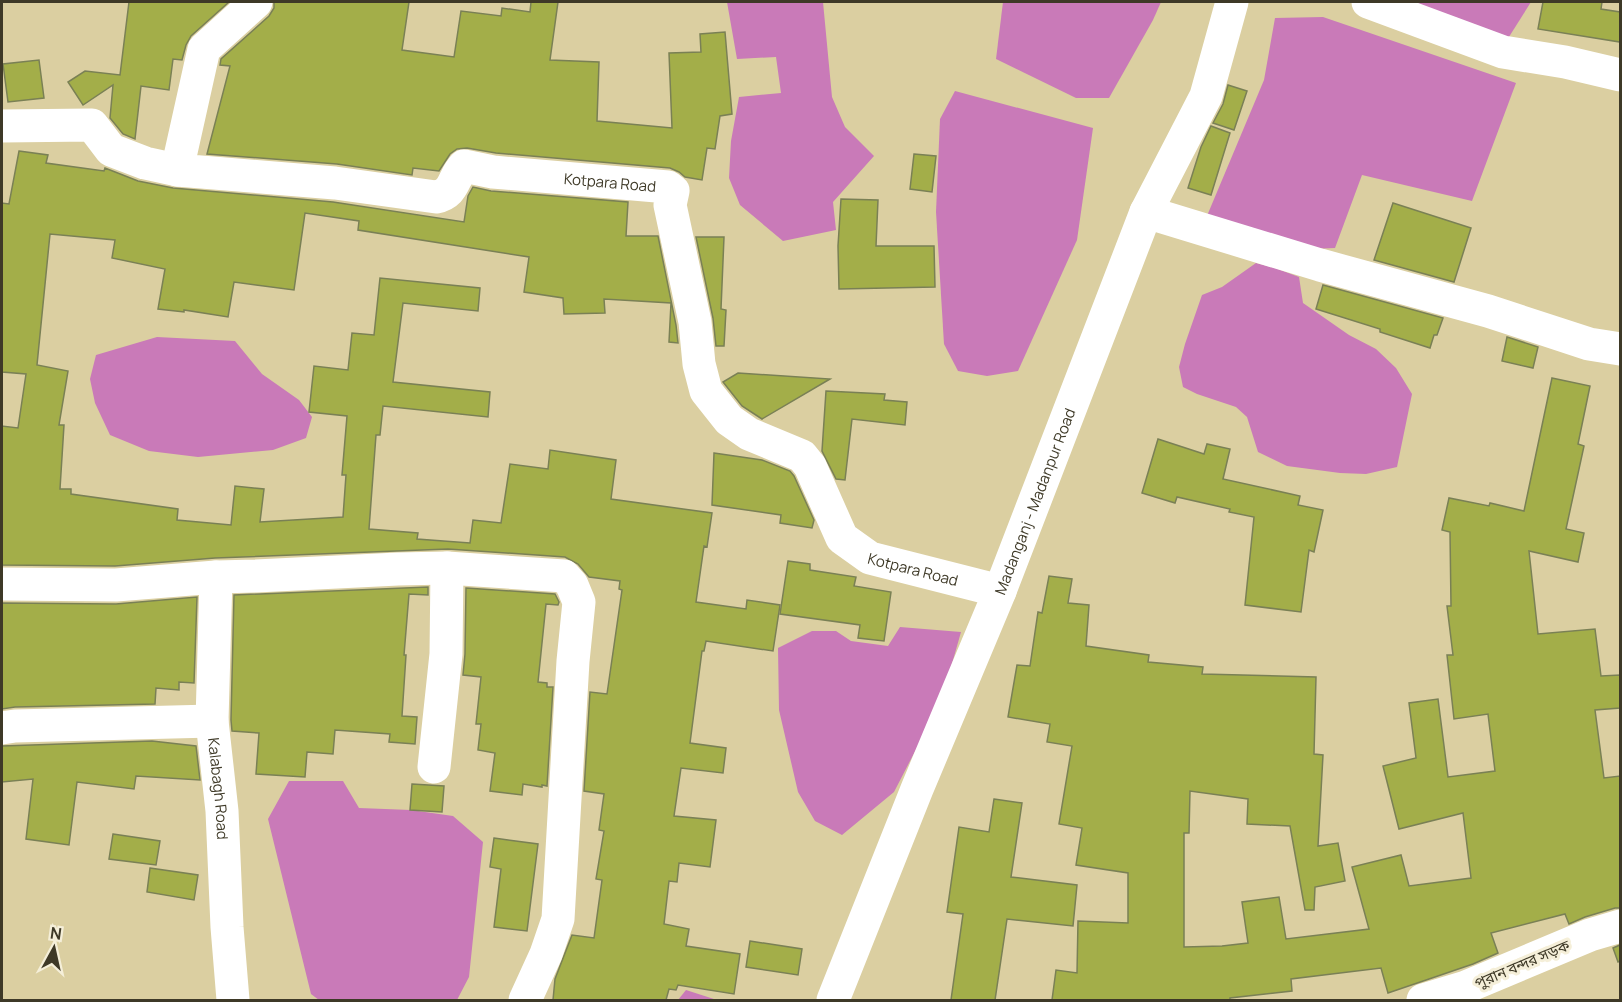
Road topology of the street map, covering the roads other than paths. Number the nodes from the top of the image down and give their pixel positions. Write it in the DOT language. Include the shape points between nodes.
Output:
graph roads {
  1 [pos="256,2"];
  2 [pos="1232,2"];
  3 [pos="1368,2"];
  4 [pos="1620,75"];
  5 [pos="2,126"];
  6 [pos="177,170"];
  7 [pos="1146,212"];
  8 [pos="1620,349"];
  9 [pos="447,568"];
  10 [pos="216,577"];
  11 [pos="2,584"];
  12 [pos="1000,591"];
  13 [pos="212,721"];
  14 [pos="2,728"];
  15 [pos="434,767"];
  16 [pos="1620,926"];
  17 [pos="233,1000"];
  18 [pos="525,1000"];
  19 [pos="833,1000"];
  20 [pos="1423,1000"];
  1 -- 6 [label="street" via="204,49"];
  2 -- 7 [label="street, Madanganj - Madanpur Road" via="1206,96"];
  3 -- 4 [label="street" via="1503,52"];
  5 -- 6 [label="street" via="92,125 111,150"];
  6 -- 12 [label="street, Kotpara Road" via="335,183 436,197 450,190 464,166 669,187 673,191 670,205 695,322 699,364 706,391 729,420 749,434 802,456 842,538 870,558"];
  7 -- 8 [label="street" via="1320,266 1488,311 1589,345"];
  7 -- 12 [label="street, Madanganj - Madanpur Road"];
  9 -- 10 [label="street"];
  9 -- 15 [label="street" via="446,654"];
  9 -- 18 [label="street" via="564,576 579,602 558,919"];
  10 -- 11 [label="street" via="116,585"];
  10 -- 13 [label="street, Kalabagh Road"];
  12 -- 19 [label="street, Madanganj - Madanpur Road"];
  13 -- 14 [label="street"];
  13 -- 17 [label="street, Kalabagh Road" via="222,810"];
  16 -- 20 [label="street, পুরান বন্দর সড়ক"];
}
